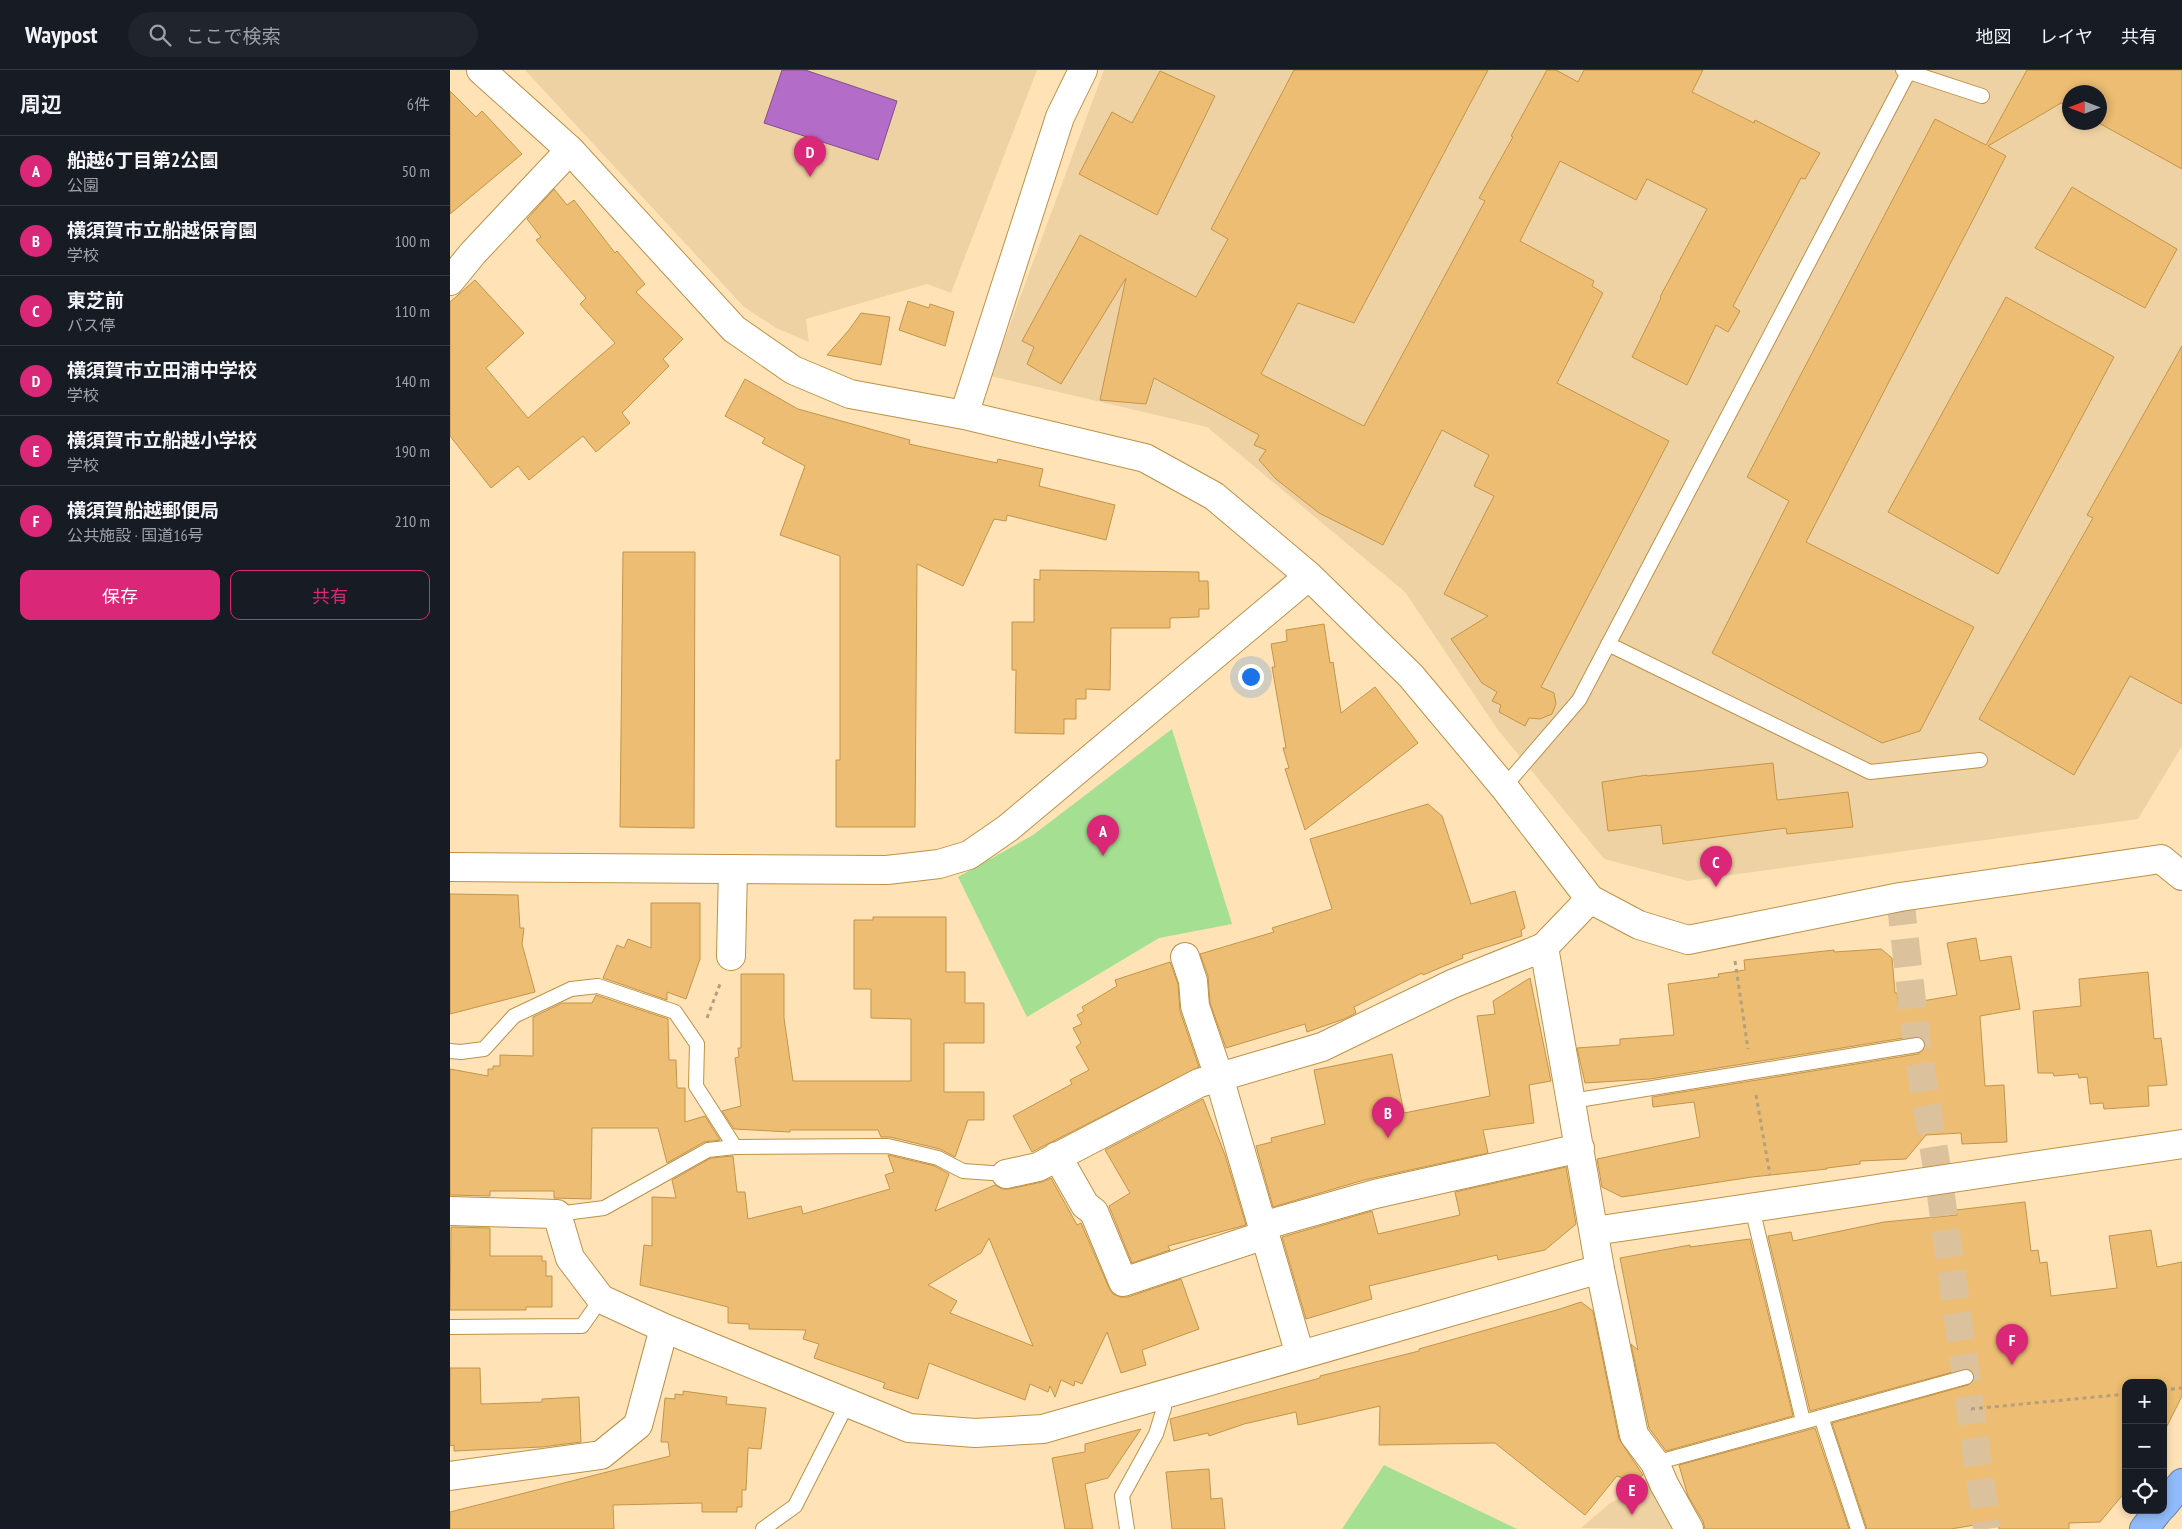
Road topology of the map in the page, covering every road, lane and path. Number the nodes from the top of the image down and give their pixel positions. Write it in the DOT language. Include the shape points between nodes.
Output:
graph roads {
  1 [pos="481,70"];
  2 [pos="1083,70"];
  3 [pos="1905,71"];
  4 [pos="1982,96"];
  5 [pos="570,150"];
  6 [pos="450,280"];
  7 [pos="964,415"];
  8 [pos="1309,576"];
  9 [pos="1608,644"];
  10 [pos="1980,760"];
  11 [pos="1504,787"];
  12 [pos="450,867"];
  13 [pos="733,869"];
  14 [pos="2182,876"];
  15 [pos="1590,899"];
  16 [pos="1544,948"];
  17 [pos="731,956"];
  18 [pos="1185,957"];
  19 [pos="697,1044"];
  20 [pos="1917,1045"];
  21 [pos="450,1051"];
  22 [pos="1219,1077"];
  23 [pos="1572,1101"];
  24 [pos="2182,1144"];
  25 [pos="736,1147"];
  26 [pos="1580,1148"];
  27 [pos="1058,1156"];
  28 [pos="1006,1174"];
  29 [pos="1752,1208"];
  30 [pos="450,1211"];
  31 [pos="557,1214"];
  32 [pos="1263,1230"];
  33 [pos="1594,1231"];
  34 [pos="1600,1269"];
  35 [pos="601,1298"];
  36 [pos="450,1327"];
  37 [pos="664,1328"];
  38 [pos="1300,1355"];
  39 [pos="1966,1377"];
  40 [pos="2182,1388"];
  41 [pos="2167,1390"];
  42 [pos="1163,1394"];
  43 [pos="2122,1394"];
  44 [pos="847,1404"];
  45 [pos="1971,1409"];
  46 [pos="1821,1417"];
  47 [pos="1803,1422"];
  48 [pos="1655,1464"];
  49 [pos="450,1476"];
  50 [pos="2182,1483"];
  51 [pos="2167,1501"];
  52 [pos="2156,1514"];
  53 [pos="764,1529"];
  54 [pos="1127,1529"];
  55 [pos="1689,1529"];
  56 [pos="1858,1529"];
  57 [pos="2144,1529"];
  1 -- 5 [label="street"];
  2 -- 7 [label="street" via="1060,117"];
  3 -- 4 [label="lane"];
  3 -- 9 [label="lane"];
  5 -- 6 [label="street"];
  5 -- 7 [label="street" via="734,329 793,370 850,394"];
  7 -- 8 [label="street" via="1145,458 1214,496"];
  8 -- 11 [label="street" via="1411,676"];
  8 -- 13 [label="street" via="1008,828 969,855 939,864 886,870"];
  9 -- 10 [label="lane" via="1870,772"];
  9 -- 11 [label="lane" via="1578,700"];
  11 -- 15 [label="street"];
  12 -- 13 [label="street"];
  13 -- 17 [label="street"];
  14 -- 15 [label="street" via="2160,860 1900,897 1688,940 1640,925"];
  15 -- 16 [label="street"];
  16 -- 22 [label="street" via="1452,984 1322,1046"];
  16 -- 23 [label="street"];
  17 -- 19 [label="path"];
  18 -- 22 [label="street" via="1193,981 1195,1006"];
  19 -- 21 [label="lane" via="675,1012 598,986 571,989 514,1016 484,1049"];
  19 -- 25 [label="lane" via="696,1086"];
  20 -- 23 [label="lane"];
  22 -- 27 [label="street" via="1161,1101"];
  22 -- 32 [label="street"];
  23 -- 26 [label="street"];
  24 -- 29 [label="street"];
  25 -- 28 [label="lane" via="888,1146 938,1158 962,1171"];
  25 -- 31 [label="lane" via="708,1150 604,1208"];
  26 -- 32 [label="street" via="1375,1194"];
  26 -- 33 [label="street"];
  27 -- 28 [label="street" via="1038,1167"];
  27 -- 32 [label="street" via="1085,1205 1094,1212 1123,1282"];
  29 -- 33 [label="street"];
  29 -- 47 [label="lane"];
  30 -- 31 [label="street"];
  31 -- 35 [label="street" via="570,1258"];
  32 -- 38 [label="street"];
  33 -- 34 [label="street"];
  34 -- 38 [label="street"];
  34 -- 48 [label="street" via="1634,1435"];
  35 -- 36 [label="lane" via="582,1326"];
  35 -- 37 [label="street"];
  37 -- 44 [label="street"];
  37 -- 49 [label="street" via="638,1425 601,1455"];
  38 -- 42 [label="street"];
  39 -- 46 [label="lane"];
  40 -- 41 [label="path"];
  42 -- 44 [label="street" via="1044,1429 976,1432 909,1428"];
  42 -- 54 [label="lane" via="1164,1408 1156,1434 1122,1496"];
  43 -- 45 [label="path"];
  44 -- 53 [label="lane" via="795,1506"];
  46 -- 47 [label="lane"];
  46 -- 56 [label="lane"];
  47 -- 48 [label="lane"];
  48 -- 55 [label="street"];
  50 -- 51 [label="highway"];
  52 -- 57 [label="highway"];
}
